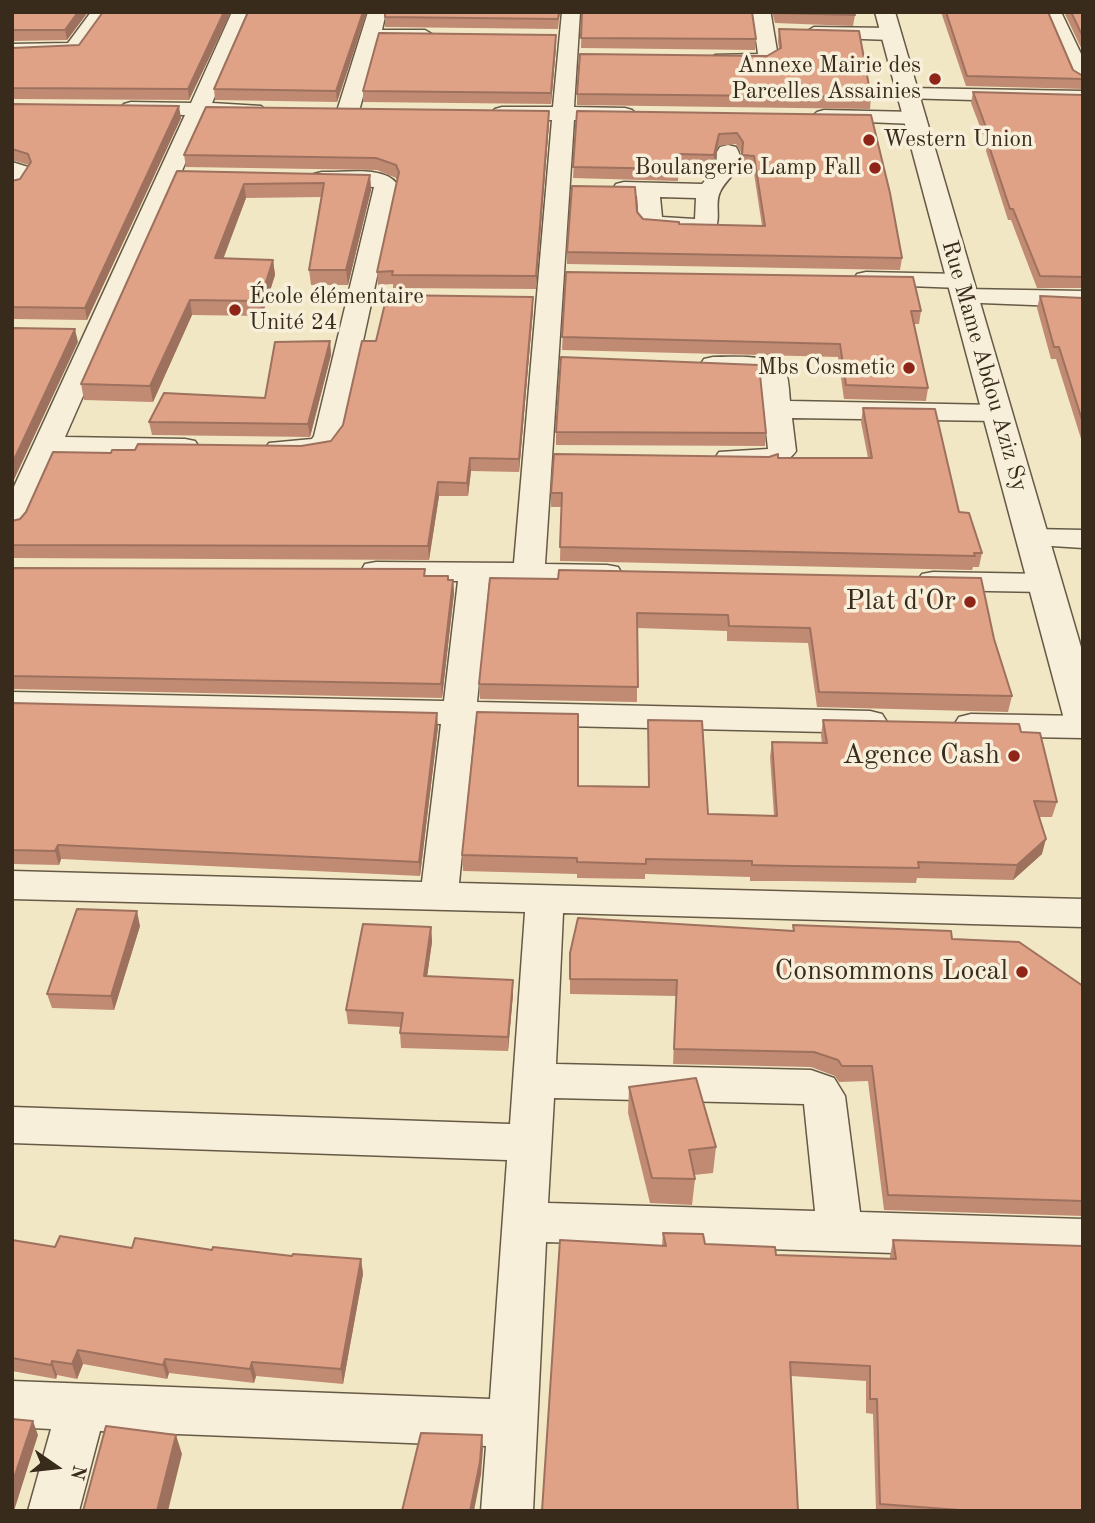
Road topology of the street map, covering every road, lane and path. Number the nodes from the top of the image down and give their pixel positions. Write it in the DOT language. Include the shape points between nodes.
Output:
graph roads {
  1 [pos="101,12"];
  2 [pos="242,12"];
  3 [pos="377,12"];
  4 [pos="571,12"];
  5 [pos="752,12"];
  6 [pos="1051,12"];
  7 [pos="888,23"];
  8 [pos="765,32"];
  9 [pos="370,36"];
  10 [pos="450,37"];
  11 [pos="12,50"];
  12 [pos="703,59"];
  13 [pos="1083,79"];
  14 [pos="1083,97"];
  15 [pos="911,106"];
  16 [pos="105,108"];
  17 [pos="198,109"];
  18 [pos="280,110"];
  19 [pos="321,110"];
  20 [pos="348,111"];
  21 [pos="375,111"];
  22 [pos="483,112"];
  23 [pos="564,113"];
  24 [pos="645,114"];
  25 [pos="807,116"];
  26 [pos="728,152"];
  27 [pos="12,169"];
  28 [pos="168,176"];
  29 [pos="196,177"];
  30 [pos="293,178"];
  31 [pos="12,185"];
  32 [pos="558,188"];
  33 [pos="648,189"];
  34 [pos="708,191"];
  35 [pos="552,274"];
  36 [pos="579,274"];
  37 [pos="838,279"];
  38 [pos="962,289"];
  39 [pos="360,297"];
  40 [pos="387,297"];
  41 [pos="522,299"];
  42 [pos="1083,299"];
  43 [pos="549,300"];
  44 [pos="545,360"];
  45 [pos="572,361"];
  46 [pos="693,364"];
  47 [pos="777,409"];
  48 [pos="997,413"];
  49 [pos="47,445"];
  50 [pos="209,448"];
  51 [pos="249,449"];
  52 [pos="700,458"];
  53 [pos="12,524"];
  54 [pos="1032,538"];
  55 [pos="1083,539"];
  56 [pos="351,571"];
  57 [pos="475,572"];
  58 [pos="529,573"];
  59 [pos="640,575"];
  60 [pos="905,580"];
  61 [pos="1045,583"];
  62 [pos="12,703"];
  63 [pos="459,713"];
  64 [pos="1083,719"];
  65 [pos="903,723"];
  66 [pos="944,724"];
  67 [pos="1083,727"];
  68 [pos="12,885"];
  69 [pos="439,896"];
  70 [pos="545,899"];
  71 [pos="1083,913"];
  72 [pos="533,1080"];
  73 [pos="12,1125"];
  74 [pos="529,1143"];
  75 [pos="524,1222"];
  76 [pos="840,1232"];
  77 [pos="1083,1239"];
  78 [pos="12,1404"];
  79 [pos="82,1406"];
  80 [pos="512,1423"];
  81 [pos="53,1511"];
  82 [pos="507,1511"];
  1 -- 11 [label="street" via="74,50"];
  2 -- 17 [label="street"];
  3 -- 9 [label="street"];
  4 -- 23 [label="street"];
  5 -- 8 [label="street" via="762,15"];
  6 -- 13 [label="street"];
  7 -- 8 [label="street"];
  7 -- 15 [label="street, Rue Mame Abdou Aziz Sy"];
  8 -- 12 [label="street" via="765,59"];
  9 -- 10 [label="street"];
  9 -- 20 [label="street"];
  14 -- 15 [label="street"];
  15 -- 25 [label="street"];
  15 -- 38 [label="street, Rue Mame Abdou Aziz Sy"];
  16 -- 17 [label="street"];
  17 -- 18 [label="street"];
  17 -- 28 [label="street"];
  19 -- 20 [label="street"];
  20 -- 21 [label="street"];
  22 -- 23 [label="street"];
  23 -- 24 [label="street"];
  23 -- 32 [label="street"];
  26 -- 34 [label="street" via="727,170"];
  27 -- 31 [label="street" via="20,172"];
  28 -- 29 [label="street"];
  28 -- 49 [label="street" via="86,331"];
  30 -- 39 [label="street" via="386,184"];
  32 -- 33 [label="street"];
  32 -- 35 [label="street"];
  33 -- 34 [label="street"];
  33 -- 34 [label="street" via="651,225 660,227 706,226"];
  35 -- 36 [label="street"];
  35 -- 43 [label="street"];
  37 -- 38 [label="street"];
  38 -- 42 [label="street"];
  38 -- 48 [label="street, Rue Mame Abdou Aziz Sy"];
  39 -- 40 [label="street"];
  39 -- 51 [label="street" via="328,438 320,447"];
  41 -- 43 [label="street"];
  43 -- 44 [label="street"];
  44 -- 45 [label="street"];
  44 -- 58 [label="street" via="552,456"];
  46 -- 47 [label="street" via="768,368 773,372"];
  47 -- 48 [label="street"];
  47 -- 52 [label="street" via="782,451 777,456"];
  48 -- 54 [label="street, Rue Mame Abdou Aziz Sy"];
  49 -- 50 [label="street"];
  49 -- 53 [label="street"];
  54 -- 55 [label="street"];
  54 -- 61 [label="street, Rue Mame Abdou Aziz Sy"];
  56 -- 57 [label="street"];
  57 -- 58 [label="street"];
  57 -- 63 [label="street"];
  58 -- 59 [label="street"];
  60 -- 61 [label="street"];
  61 -- 64 [label="street, Rue Mame Abdou Aziz Sy"];
  62 -- 63 [label="street"];
  63 -- 65 [label="street"];
  63 -- 69 [label="street"];
  66 -- 67 [label="street"];
  68 -- 69 [label="street"];
  69 -- 70 [label="street"];
  70 -- 71 [label="street"];
  70 -- 72 [label="street"];
  72 -- 74 [label="street"];
  72 -- 76 [label="street" via="819,1090 824,1096"];
  73 -- 74 [label="street"];
  74 -- 75 [label="street"];
  75 -- 76 [label="street"];
  75 -- 80 [label="street"];
  76 -- 77 [label="street"];
  78 -- 79 [label="street"];
  79 -- 80 [label="street"];
  79 -- 81 [label="street"];
  80 -- 82 [label="street"];
}
